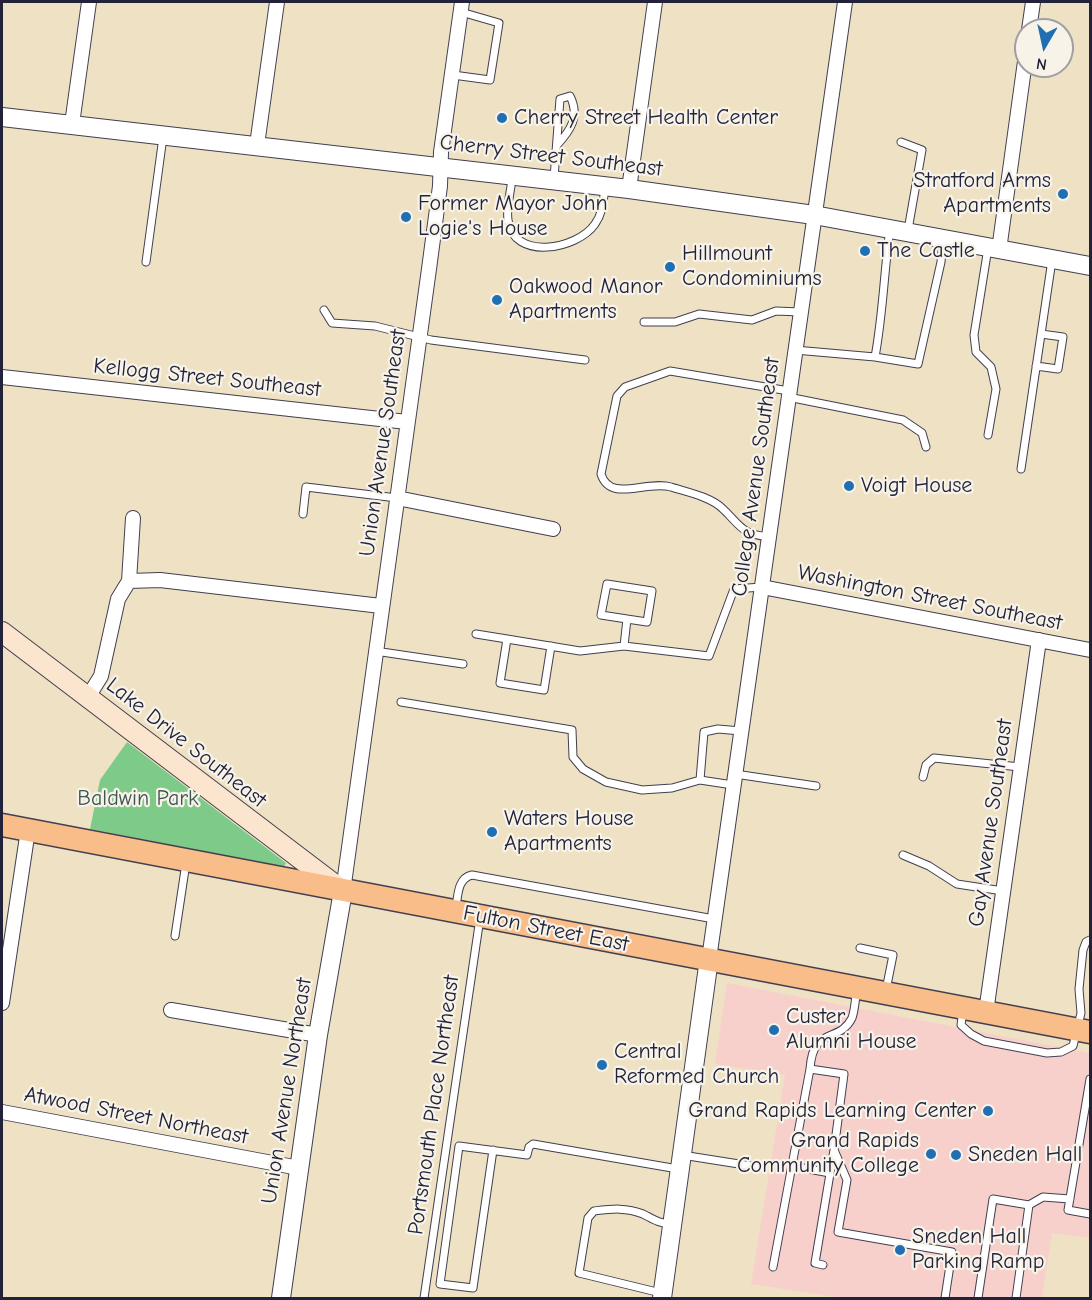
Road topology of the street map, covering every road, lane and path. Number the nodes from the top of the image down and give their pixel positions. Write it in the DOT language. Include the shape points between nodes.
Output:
graph roads {
  1 [pos="89,2"];
  2 [pos="277,2"];
  3 [pos="655,2"];
  4 [pos="845,2"];
  5 [pos="1033,2"];
  6 [pos="462,7"];
  7 [pos="1031,18"];
  8 [pos="453,75"];
  9 [pos="1022,78"];
  10 [pos="2,117"];
  11 [pos="72,124"];
  12 [pos="163,135"];
  13 [pos="901,142"];
  14 [pos="557,145"];
  15 [pos="257,146"];
  16 [pos="441,167"];
  17 [pos="513,176"];
  18 [pos="553,180"];
  19 [pos="605,186"];
  20 [pos="628,189"];
  21 [pos="814,215"];
  22 [pos="899,231"];
  23 [pos="943,240"];
  24 [pos="993,249"];
  25 [pos="1052,260"];
  26 [pos="146,262"];
  27 [pos="1090,267"];
  28 [pos="324,310"];
  29 [pos="800,312"];
  30 [pos="644,322"];
  31 [pos="1041,334"];
  32 [pos="420,337"];
  33 [pos="795,350"];
  34 [pos="875,357"];
  35 [pos="585,360"];
  36 [pos="1036,366"];
  37 [pos="2,377"];
  38 [pos="789,394"];
  39 [pos="407,422"];
  40 [pos="988,435"];
  41 [pos="926,447"];
  42 [pos="1021,469"];
  43 [pos="397,498"];
  44 [pos="303,514"];
  45 [pos="133,518"];
  46 [pos="553,529"];
  47 [pos="769,537"];
  48 [pos="129,581"];
  49 [pos="762,587"];
  50 [pos="381,606"];
  51 [pos="627,619"];
  52 [pos="2,632"];
  53 [pos="476,634"];
  54 [pos="507,639"];
  55 [pos="1039,640"];
  56 [pos="551,646"];
  57 [pos="624,646"];
  58 [pos="1090,650"];
  59 [pos="375,651"];
  60 [pos="463,664"];
  61 [pos="88,698"];
  62 [pos="401,702"];
  63 [pos="741,731"];
  64 [pos="1020,767"];
  65 [pos="923,777"];
  66 [pos="734,779"];
  67 [pos="700,780"];
  68 [pos="816,786"];
  69 [pos="2,825"];
  70 [pos="28,830"];
  71 [pos="903,855"];
  72 [pos="187,861"];
  73 [pos="343,891"];
  74 [pos="1003,891"];
  75 [pos="455,912"];
  76 [pos="480,917"];
  77 [pos="714,919"];
  78 [pos="175,936"];
  79 [pos="1090,940"];
  80 [pos="860,948"];
  81 [pos="709,959"];
  82 [pos="857,988"];
  83 [pos="886,993"];
  84 [pos="2,995"];
  85 [pos="171,1010"];
  86 [pos="975,1010"];
  87 [pos="1084,1031"];
  88 [pos="318,1035"];
  89 [pos="810,1069"];
  90 [pos="1090,1079"];
  91 [pos="2,1112"];
  92 [pos="1081,1129"];
  93 [pos="1090,1131"];
  94 [pos="492,1150"];
  95 [pos="834,1150"];
  96 [pos="681,1162"];
  97 [pos="792,1166"];
  98 [pos="758,1167"];
  99 [pos="299,1168"];
  100 [pos="830,1173"];
  101 [pos="1070,1199"];
  102 [pos="1029,1205"];
  103 [pos="1090,1214"];
  104 [pos="672,1224"];
  105 [pos="821,1226"];
  106 [pos="829,1228"];
  107 [pos="823,1265"];
  108 [pos="773,1268"];
  109 [pos="662,1296"];
  110 [pos="281,1299"];
  111 [pos="424,1299"];
  112 [pos="945,1299"];
  113 [pos="978,1299"];
  114 [pos="1016,1299"];
  1 -- 11 [label="street"];
  2 -- 15 [label="street"];
  3 -- 20 [label="street"];
  4 -- 21 [label="street, College Avenue Southeast"];
  5 -- 7 [label="street"];
  6 -- 8 [label="street, Union Avenue Southeast"];
  6 -- 8 [label="lane" via="499,23 490,80"];
  8 -- 16 [label="street, Union Avenue Southeast"];
  9 -- 24 [label="street"];
  10 -- 11 [label="street, Cherry Street Southeast"];
  11 -- 12 [label="street, Cherry Street Southeast"];
  12 -- 15 [label="street, Cherry Street Southeast"];
  12 -- 26 [label="lane"];
  13 -- 22 [label="lane" via="921,150"];
  14 -- 14 [label="lane" via="560,99 570,96 575,114 572,127"];
  14 -- 18 [label="lane"];
  15 -- 16 [label="street, Cherry Street Southeast"];
  16 -- 17 [label="street, Cherry Street Southeast"];
  16 -- 32 [label="street, Union Avenue Southeast"];
  17 -- 18 [label="street, Cherry Street Southeast"];
  17 -- 19 [label="lane" via="508,220 511,229 527,243 549,248 574,241 595,225 602,211"];
  18 -- 19 [label="street, Cherry Street Southeast"];
  19 -- 20 [label="street, Cherry Street Southeast"];
  20 -- 21 [label="street, Cherry Street Southeast"];
  21 -- 22 [label="street, Cherry Street Southeast"];
  21 -- 29 [label="street, College Avenue Southeast"];
  22 -- 23 [label="street, Cherry Street Southeast"];
  22 -- 34 [label="lane" via="884,271 883,313"];
  23 -- 24 [label="street, Cherry Street Southeast"];
  23 -- 34 [label="lane" via="918,364"];
  24 -- 25 [label="street, Cherry Street Southeast"];
  24 -- 40 [label="lane" via="974,335 976,352 991,367 996,389"];
  25 -- 27 [label="street, Cherry Street Southeast"];
  25 -- 31 [label="lane"];
  28 -- 32 [label="lane" via="332,323 375,326"];
  29 -- 30 [label="lane" via="776,311 752,320 699,314 675,322"];
  29 -- 33 [label="street, College Avenue Southeast"];
  31 -- 36 [label="lane"];
  31 -- 36 [label="lane" via="1063,337 1060,358 1058,369"];
  32 -- 35 [label="lane"];
  32 -- 39 [label="street, Union Avenue Southeast"];
  33 -- 34 [label="lane"];
  33 -- 38 [label="street, College Avenue Southeast"];
  36 -- 42 [label="lane"];
  37 -- 39 [label="street, Kellogg Street Southeast"];
  38 -- 41 [label="lane" via="903,420 922,433"];
  38 -- 47 [label="street, College Avenue Southeast"];
  38 -- 47 [label="lane" via="670,371 625,387 617,396 601,474 611,489 656,485 703,498 723,508 748,533"];
  39 -- 43 [label="street, Union Avenue Southeast"];
  43 -- 44 [label="lane" via="306,487"];
  43 -- 46 [label="street"];
  43 -- 50 [label="street, Union Avenue Southeast"];
  45 -- 48 [label="street"];
  47 -- 49 [label="street, College Avenue Southeast"];
  48 -- 50 [label="street" via="160,580"];
  48 -- 61 [label="street" via="118,599 101,676"];
  49 -- 55 [label="street, Washington Street Southeast"];
  49 -- 57 [label="lane" via="734,589 709,656"];
  49 -- 63 [label="street, College Avenue Southeast"];
  50 -- 59 [label="street, Union Avenue Southeast"];
  51 -- 51 [label="lane" via="647,622 652,591 607,584 601,615"];
  51 -- 57 [label="lane"];
  52 -- 61 [label="main road, Lake Drive Southeast"];
  53 -- 54 [label="lane"];
  54 -- 56 [label="lane"];
  54 -- 56 [label="lane" via="500,683 544,690"];
  55 -- 58 [label="street, Washington Street Southeast"];
  55 -- 64 [label="street, Gay Avenue Southeast"];
  56 -- 57 [label="lane" via="580,651"];
  59 -- 60 [label="lane"];
  59 -- 73 [label="street, Union Avenue Southeast"];
  61 -- 73 [label="main road, Lake Drive Southeast"];
  62 -- 67 [label="lane" via="572,730 573,757 583,769 606,782 642,790 672,788"];
  63 -- 66 [label="street, College Avenue Southeast"];
  63 -- 67 [label="lane" via="704,732"];
  64 -- 65 [label="lane" via="934,758 926,765"];
  64 -- 74 [label="street, Gay Avenue Southeast"];
  66 -- 67 [label="lane"];
  66 -- 68 [label="lane"];
  66 -- 77 [label="street, College Avenue Southeast"];
  69 -- 70 [label="main road, Fulton Street East"];
  70 -- 72 [label="main road, Fulton Street East"];
  70 -- 84 [label="street"];
  71 -- 74 [label="lane" via="957,884"];
  72 -- 73 [label="main road, Fulton Street East"];
  72 -- 78 [label="lane"];
  73 -- 75 [label="main road, Fulton Street East"];
  73 -- 88 [label="street, Union Avenue Northeast"];
  74 -- 86 [label="street, Gay Avenue Southeast"];
  75 -- 76 [label="main road, Fulton Street East"];
  75 -- 77 [label="lane" via="461,883 472,875"];
  76 -- 81 [label="main road, Fulton Street East"];
  76 -- 111 [label="lane, Portsmouth Place Northeast"];
  77 -- 81 [label="street, College Avenue Southeast"];
  79 -- 87 [label="lane" via="1083,950"];
  80 -- 83 [label="lane" via="893,955"];
  81 -- 82 [label="main road, Fulton Street East"];
  81 -- 96 [label="street"];
  82 -- 83 [label="main road, Fulton Street East"];
  82 -- 89 [label="lane" via="852,1017 846,1026 815,1046"];
  83 -- 86 [label="main road, Fulton Street East"];
  85 -- 88 [label="street"];
  86 -- 87 [label="main road, Fulton Street East"];
  88 -- 99 [label="street, Union Avenue Northeast"];
  89 -- 95 [label="lane" via="844,1074"];
  89 -- 97 [label="lane"];
  90 -- 92 [label="lane"];
  91 -- 99 [label="street, Atwood Street Northeast"];
  92 -- 93 [label="lane"];
  92 -- 101 [label="lane"];
  94 -- 94 [label="lane" via="459,1146 440,1284 473,1288"];
  94 -- 96 [label="lane" via="526,1155 533,1144"];
  95 -- 100 [label="lane"];
  95 -- 112 [label="lane" via="847,1180 838,1232 952,1252"];
  96 -- 98 [label="lane"];
  96 -- 104 [label="street"];
  97 -- 100 [label="lane"];
  97 -- 108 [label="lane"];
  99 -- 110 [label="street, Union Avenue Northeast"];
  100 -- 105 [label="lane"];
  101 -- 102 [label="lane" via="1043,1197"];
  101 -- 103 [label="lane" via="1068,1210"];
  102 -- 113 [label="lane" via="993,1200"];
  102 -- 114 [label="lane"];
  104 -- 109 [label="street"];
  104 -- 109 [label="lane" via="656,1223 643,1214 617,1208 594,1211 588,1218 580,1260 579,1273"];
  105 -- 106 [label="lane"];
  105 -- 107 [label="lane" via="815,1263"];
}
